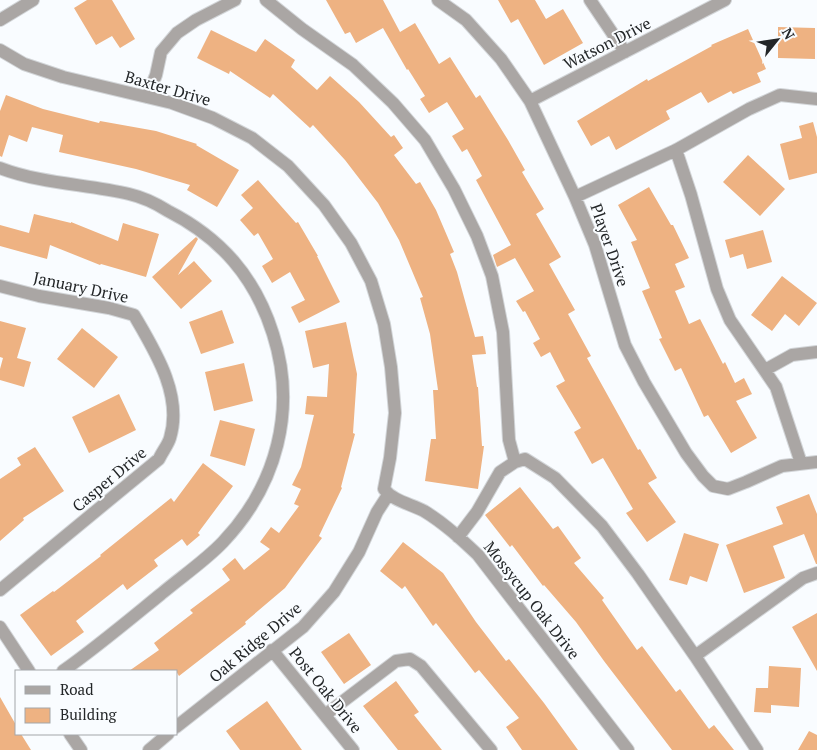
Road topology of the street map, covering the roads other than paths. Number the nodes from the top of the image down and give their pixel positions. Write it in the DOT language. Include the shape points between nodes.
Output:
graph roads {
  1 [pos="33,0"];
  2 [pos="235,0"];
  3 [pos="266,0"];
  4 [pos="438,0"];
  5 [pos="590,0"];
  6 [pos="723,1"];
  7 [pos="0,20"];
  8 [pos="0,50"];
  9 [pos="625,52"];
  10 [pos="147,97"];
  11 [pos="817,99"];
  12 [pos="530,101"];
  13 [pos="676,150"];
  14 [pos="0,168"];
  15 [pos="575,197"];
  16 [pos="0,286"];
  17 [pos="817,352"];
  18 [pos="160,360"];
  19 [pos="765,370"];
  20 [pos="515,462"];
  21 [pos="817,462"];
  22 [pos="801,463"];
  23 [pos="388,495"];
  24 [pos="458,537"];
  25 [pos="817,573"];
  26 [pos="0,590"];
  27 [pos="0,628"];
  28 [pos="272,650"];
  29 [pos="695,656"];
  30 [pos="28,670"];
  31 [pos="65,670"];
  32 [pos="325,715"];
  33 [pos="178,725"];
  34 [pos="71,735"];
  35 [pos="167,735"];
  36 [pos="82,750"];
  37 [pos="150,750"];
  38 [pos="353,750"];
  39 [pos="491,750"];
  40 [pos="628,750"];
  41 [pos="757,750"];
  1 -- 7 [label="street"];
  2 -- 10 [label="street" via="177,34 161,52"];
  3 -- 20 [label="street" via="353,65 393,103 425,140 454,189 492,276 503,332 509,440"];
  4 -- 12 [label="street, Player Drive" via="466,20 501,58"];
  5 -- 9 [label="street"];
  6 -- 9 [label="street, Watson Drive"];
  8 -- 10 [label="street, Baxter Drive" via="24,64"];
  9 -- 12 [label="street, Watson Drive"];
  10 -- 23 [label="street, Baxter Drive" via="172,102 213,118 252,138 288,166 324,205 351,243 371,281 384,324 391,367 395,412 384,489"];
  11 -- 13 [label="street" via="780,95"];
  12 -- 15 [label="street, Player Drive"];
  13 -- 15 [label="street"];
  13 -- 19 [label="street" via="716,290 730,320"];
  14 -- 31 [label="street" via="60,184 131,194 193,224 218,243 238,265 267,315 280,357 284,400 281,426 274,456 254,504 222,543"];
  15 -- 22 [label="street, Player Drive" via="595,245 625,345 686,453 703,476 713,486 728,489 782,466"];
  16 -- 18 [label="street, January Drive" via="134,315"];
  17 -- 19 [label="street" via="792,355"];
  18 -- 26 [label="street, Casper Drive" via="172,403 173,424 170,440 159,459"];
  19 -- 22 [label="street" via="776,387"];
  20 -- 24 [label="street" via="500,472"];
  20 -- 29 [label="street" via="525,459 556,478 602,526"];
  21 -- 22 [label="street, Player Drive"];
  23 -- 24 [label="street, Mossycup Oak Drive" via="423,511"];
  23 -- 28 [label="street, Oak Ridge Drive" via="334,592 303,627"];
  24 -- 40 [label="street, Mossycup Oak Drive" via="478,555"];
  25 -- 29 [label="street" via="803,578"];
  27 -- 30 [label="street"];
  28 -- 32 [label="street, Post Oak Drive"];
  28 -- 33 [label="street, Oak Ridge Drive"];
  29 -- 41 [label="street"];
  32 -- 38 [label="street, Post Oak Drive"];
  32 -- 39 [label="street" via="396,661 410,659 421,666"];
  34 -- 36 [label="street"];
  35 -- 37 [label="street"];
}
